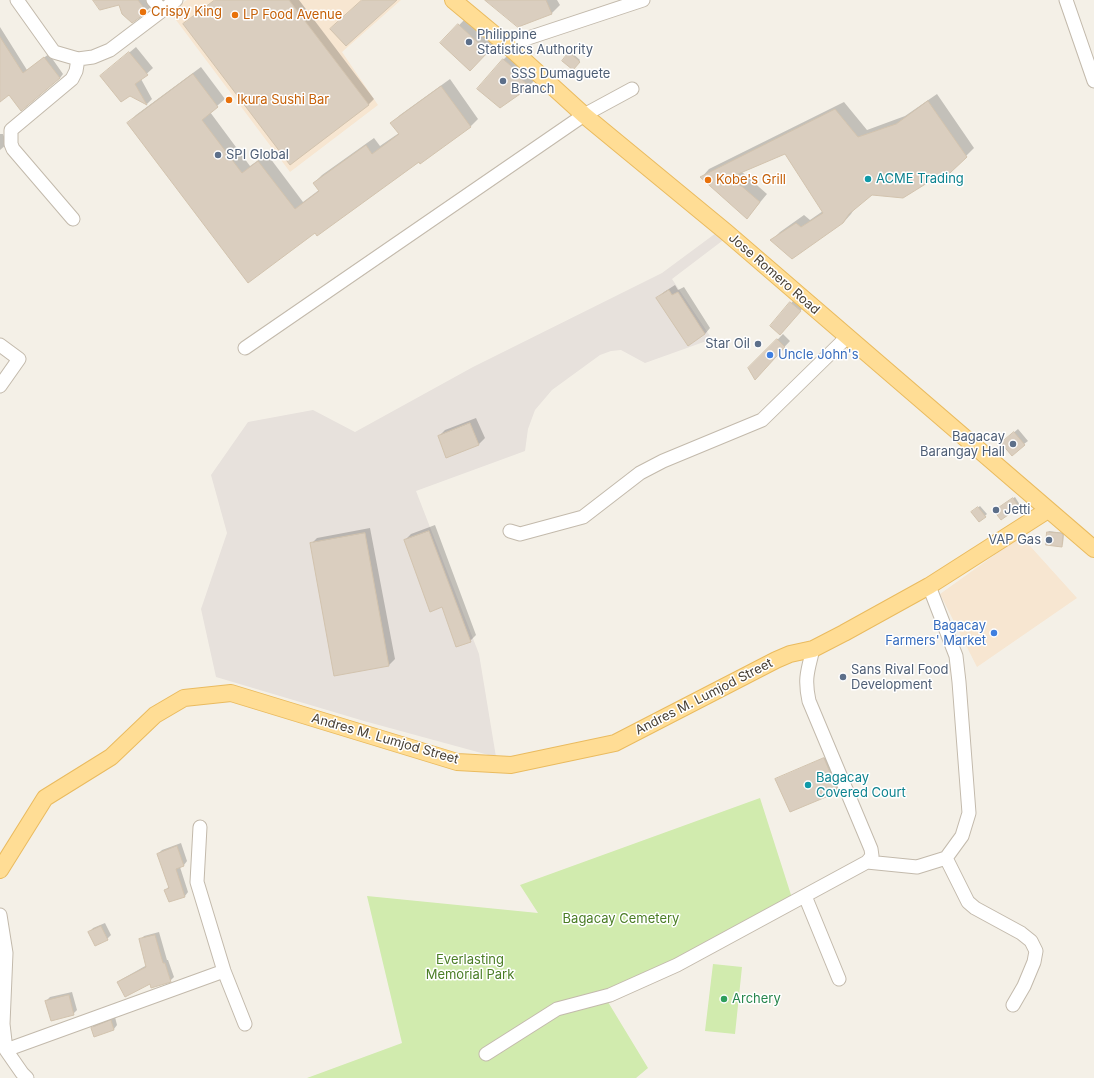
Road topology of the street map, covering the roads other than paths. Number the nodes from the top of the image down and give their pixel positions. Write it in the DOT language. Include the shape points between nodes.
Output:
graph roads {
  1 [pos="17,0"];
  2 [pos="153,0"];
  3 [pos="176,0"];
  4 [pos="453,0"];
  5 [pos="643,0"];
  6 [pos="1066,0"];
  7 [pos="162,10"];
  8 [pos="507,45"];
  9 [pos="78,59"];
  10 [pos="1094,81"];
  11 [pos="632,89"];
  12 [pos="584,115"];
  13 [pos="73,219"];
  14 [pos="847,337"];
  15 [pos="0,345"];
  16 [pos="245,348"];
  17 [pos="0,386"];
  18 [pos="1048,510"];
  19 [pos="510,531"];
  20 [pos="1091,543"];
  21 [pos="929,586"];
  22 [pos="813,649"];
  23 [pos="200,827"];
  24 [pos="946,858"];
  25 [pos="867,862"];
  26 [pos="0,870"];
  27 [pos="805,896"];
  28 [pos="0,915"];
  29 [pos="224,971"];
  30 [pos="839,979"];
  31 [pos="1013,1005"];
  32 [pos="245,1024"];
  33 [pos="6,1050"];
  34 [pos="486,1054"];
  35 [pos="27,1078"];
  1 -- 9 [label="street" via="54,52"];
  2 -- 7 [label="street"];
  3 -- 7 [label="street"];
  4 -- 8 [label="main road, Jose Romero Road"];
  5 -- 8 [label="street"];
  6 -- 10 [label="street"];
  7 -- 9 [label="street" via="110,50 93,57"];
  8 -- 12 [label="main road, Jose Romero Road"];
  9 -- 13 [label="street" via="72,79 11,130 13,150"];
  11 -- 12 [label="street"];
  12 -- 14 [label="main road, Jose Romero Road" via="726,232"];
  12 -- 16 [label="street"];
  14 -- 18 [label="main road, Jose Romero Road"];
  14 -- 19 [label="street" via="762,420 640,473 583,517 520,534"];
  15 -- 17 [label="street" via="19,358"];
  18 -- 20 [label="main road, Jose Romero Road"];
  18 -- 21 [label="main road, Andres M. Lumjod Street"];
  21 -- 22 [label="main road, Andres M. Lumjod Street"];
  21 -- 24 [label="street" via="956,656 969,813 962,836"];
  22 -- 25 [label="street" via="806,677 809,701 871,849 872,856"];
  22 -- 26 [label="main road, Andres M. Lumjod Street" via="776,660 615,743 511,765 457,762 231,693 184,698 155,715 111,757 45,798"];
  23 -- 29 [label="street" via="197,882"];
  24 -- 25 [label="street" via="917,867"];
  24 -- 31 [label="street" via="968,902 1021,933 1031,941 1036,951 1024,986"];
  25 -- 27 [label="street"];
  27 -- 30 [label="street"];
  27 -- 34 [label="street" via="677,965 610,995 557,1008"];
  28 -- 33 [label="street" via="6,953"];
  29 -- 32 [label="street"];
  29 -- 33 [label="street"];
  33 -- 35 [label="street"];
}
